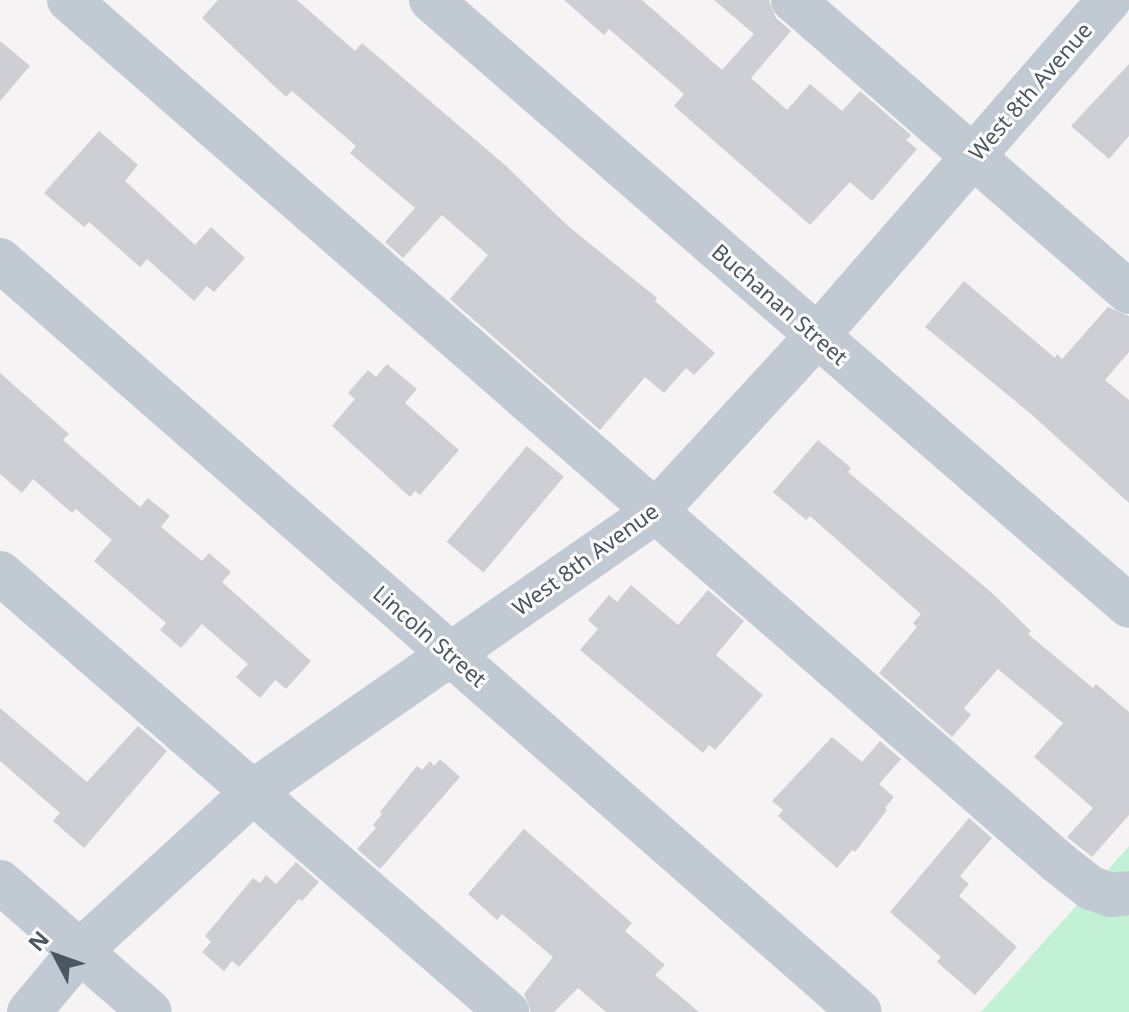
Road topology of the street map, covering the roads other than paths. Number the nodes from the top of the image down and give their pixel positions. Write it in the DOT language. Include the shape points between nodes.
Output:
graph roads {
  1 [pos="69,0"];
  2 [pos="431,0"];
  3 [pos="793,0"];
  4 [pos="1109,0"];
  5 [pos="973,157"];
  6 [pos="0,260"];
  7 [pos="1129,292"];
  8 [pos="817,336"];
  9 [pos="655,512"];
  10 [pos="0,573"];
  11 [pos="1129,606"];
  12 [pos="451,654"];
  13 [pos="253,792"];
  14 [pos="0,882"];
  15 [pos="1129,893"];
  16 [pos="80,951"];
  17 [pos="29,1012"];
  18 [pos="150,1012"];
  19 [pos="507,1012"];
  20 [pos="860,1012"];
  1 -- 9 [label="street"];
  2 -- 8 [label="street, Buchanan Street"];
  3 -- 5 [label="street"];
  4 -- 5 [label="street, West 8th Avenue"];
  5 -- 7 [label="street"];
  5 -- 8 [label="street, West 8th Avenue"];
  6 -- 12 [label="street, Lincoln Street"];
  8 -- 9 [label="street, West 8th Avenue"];
  8 -- 11 [label="street, Buchanan Street"];
  9 -- 12 [label="street, West 8th Avenue"];
  9 -- 15 [label="street" via="1059,863 1091,888 1111,895"];
  10 -- 13 [label="street"];
  12 -- 13 [label="street, West 8th Avenue"];
  12 -- 20 [label="street, Lincoln Street"];
  13 -- 16 [label="street, West 8th Avenue"];
  13 -- 19 [label="street"];
  14 -- 16 [label="street"];
  16 -- 17 [label="street, West 8th Avenue"];
  16 -- 18 [label="street"];
}
